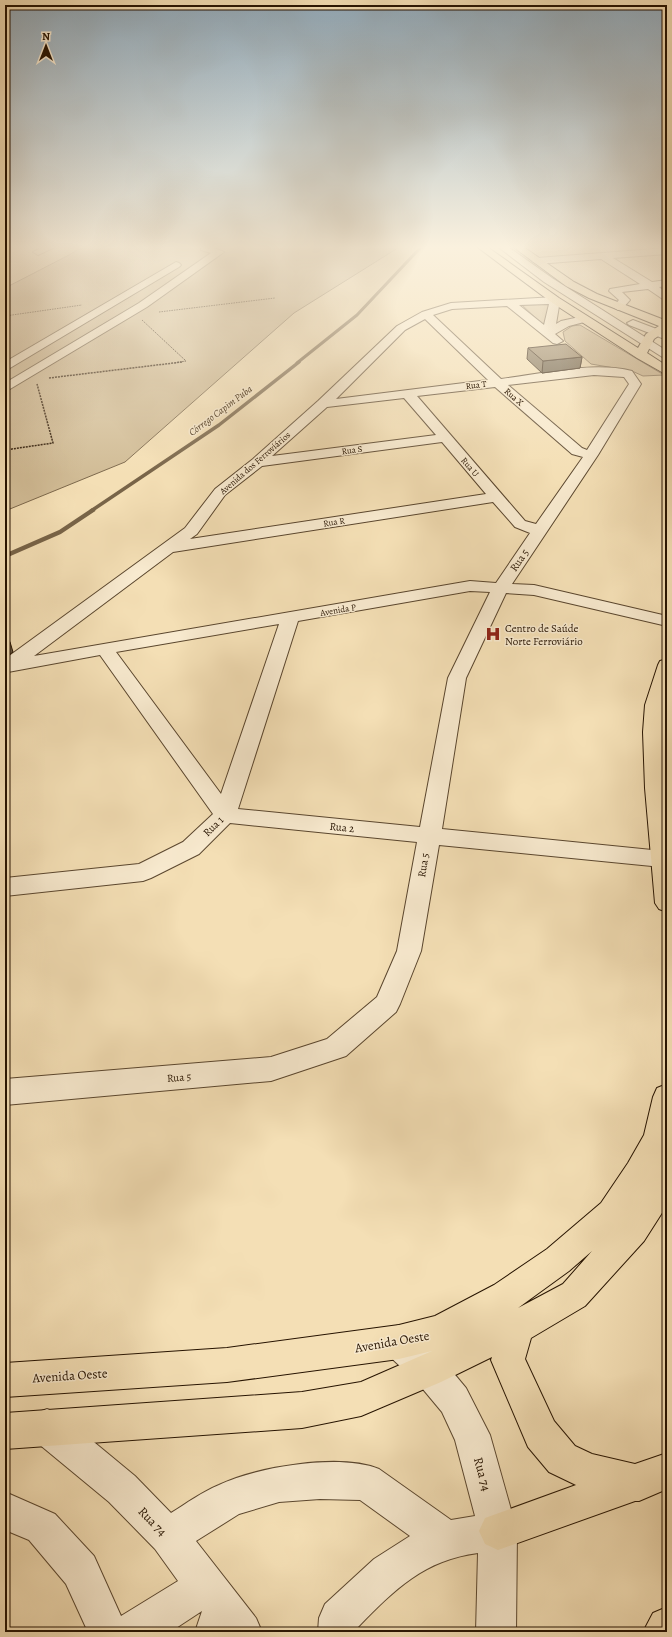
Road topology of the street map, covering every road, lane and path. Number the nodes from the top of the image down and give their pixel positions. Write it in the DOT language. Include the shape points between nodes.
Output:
graph roads {
  1 [pos="81,322"];
  2 [pos="114,322"];
  3 [pos="144,322"];
  4 [pos="411,322"];
  5 [pos="435,322"];
  6 [pos="534,322"];
  7 [pos="550,322"];
  8 [pos="568,322"];
  9 [pos="589,322"];
  10 [pos="614,322"];
  11 [pos="632,322"];
  12 [pos="667,325"];
  13 [pos="654,331"];
  14 [pos="548,334"];
  15 [pos="667,336"];
  16 [pos="645,343"];
  17 [pos="565,348"];
  18 [pos="641,355"];
  19 [pos="667,356"];
  20 [pos="582,362"];
  21 [pos="5,367"];
  22 [pos="594,371"];
  23 [pos="667,371"];
  24 [pos="628,374"];
  25 [pos="44,379"];
  26 [pos="36,380"];
  27 [pos="497,382"];
  28 [pos="5,388"];
  29 [pos="407,393"];
  30 [pos="323,404"];
  31 [pos="445,438"];
  32 [pos="5,450"];
  33 [pos="591,455"];
  34 [pos="258,462"];
  35 [pos="496,497"];
  36 [pos="539,531"];
  37 [pos="171,547"];
  38 [pos="501,587"];
  39 [pos="290,618"];
  40 [pos="667,621"];
  41 [pos="105,650"];
  42 [pos="667,665"];
  43 [pos="6,666"];
  44 [pos="225,816"];
  45 [pos="428,836"];
  46 [pos="662,859"];
  47 [pos="5,887"];
  48 [pos="667,903"];
  49 [pos="5,1092"];
  50 [pos="667,1097"];
  51 [pos="667,1171"];
  52 [pos="517,1327"];
  53 [pos="399,1342"];
  54 [pos="429,1370"];
  55 [pos="5,1380"];
  56 [pos="47,1427"];
  57 [pos="5,1431"];
  58 [pos="653,1477"];
  59 [pos="5,1511"];
  60 [pos="498,1531"];
  61 [pos="168,1536"];
  62 [pos="447,1540"];
  63 [pos="221,1615"];
  64 [pos="667,1627"];
  65 [pos="108,1632"];
  66 [pos="131,1632"];
  67 [pos="338,1632"];
  68 [pos="496,1632"];
  69 [pos="663,1632"];
  1 -- 21 [label="street"];
  2 -- 28 [label="street"];
  3 -- 25 [label="path" via="186,361"];
  4 -- 30 [label="street, Avenida dos Ferroviários" via="401,328"];
  5 -- 27 [label="street, Rua X"];
  6 -- 14 [label="street"];
  7 -- 14 [label="street"];
  8 -- 14 [label="street"];
  9 -- 18 [label="main road"];
  10 -- 16 [label="street"];
  11 -- 13 [label="street"];
  12 -- 13 [label="main road"];
  13 -- 15 [label="street"];
  13 -- 16 [label="main road"];
  14 -- 17 [label="street"];
  16 -- 18 [label="main road"];
  16 -- 19 [label="street"];
  18 -- 23 [label="main road"];
  20 -- 22 [label="street"];
  22 -- 24 [label="street, Rua T"];
  22 -- 27 [label="street, Rua T"];
  24 -- 33 [label="street, Rua 5" via="635,384"];
  26 -- 32 [label="path" via="53,443"];
  27 -- 29 [label="street, Rua T"];
  27 -- 33 [label="street, Rua X" via="577,451"];
  29 -- 30 [label="street, Rua T"];
  29 -- 31 [label="street, Rua U"];
  30 -- 34 [label="street, Avenida dos Ferroviários"];
  31 -- 34 [label="street, Rua S"];
  31 -- 35 [label="street, Rua U"];
  33 -- 36 [label="street, Rua 5"];
  34 -- 37 [label="street, Avenida dos Ferroviários" via="220,492 191,531"];
  35 -- 36 [label="street, Rua U" via="520,524"];
  35 -- 37 [label="street, Rua R"];
  36 -- 38 [label="street, Rua 5"];
  37 -- 43 [label="street, Avenida dos Ferroviários"];
  38 -- 39 [label="street, Avenida P" via="470,586"];
  38 -- 40 [label="street, Avenida P" via="534,590"];
  38 -- 45 [label="street, Rua 5" via="457,678"];
  39 -- 41 [label="street, Avenida P"];
  39 -- 44 [label="street, Rua 1"];
  41 -- 43 [label="street, Avenida P"];
  41 -- 44 [label="street"];
  42 -- 46 [label="main road" via="655,706 653,732"];
  44 -- 45 [label="street, Rua 2"];
  44 -- 47 [label="street, Rua 1" via="191,848 143,872"];
  45 -- 46 [label="street, Rua 2"];
  45 -- 49 [label="street, Rua 5" via="409,951 387,1004 336,1048 271,1069"];
  46 -- 48 [label="main road"];
  50 -- 53 [label="main road, Avenida Oeste" via="658,1138 639,1174 612,1214 558,1260 506,1297 440,1332"];
  51 -- 52 [label="main road" via="657,1193 633,1230 574,1295"];
  52 -- 54 [label="main road"];
  52 -- 58 [label="main road" via="508,1360 541,1434 562,1459 589,1472"];
  53 -- 54 [label="street, Rua 74"];
  53 -- 55 [label="main road, Avenida Oeste" via="227,1365"];
  54 -- 56 [label="main road" via="361,1399 302,1410"];
  54 -- 60 [label="street, Rua 74" via="454,1400 472,1435"];
  56 -- 57 [label="main road"];
  56 -- 61 [label="street, Rua 74" via="122,1489"];
  58 -- 60 [label="main road"];
  59 -- 65 [label="street" via="42,1527 80,1570"];
  60 -- 62 [label="street"];
  60 -- 68 [label="street, Rua 74"];
  61 -- 62 [label="street" via="231,1498 279,1484 320,1481 366,1482"];
  61 -- 63 [label="street, Rua 74"];
  62 -- 67 [label="street" via="413,1555 376,1580 339,1618"];
  63 -- 66 [label="street" via="168,1611"];
  64 -- 69 [label="main road"];
}
